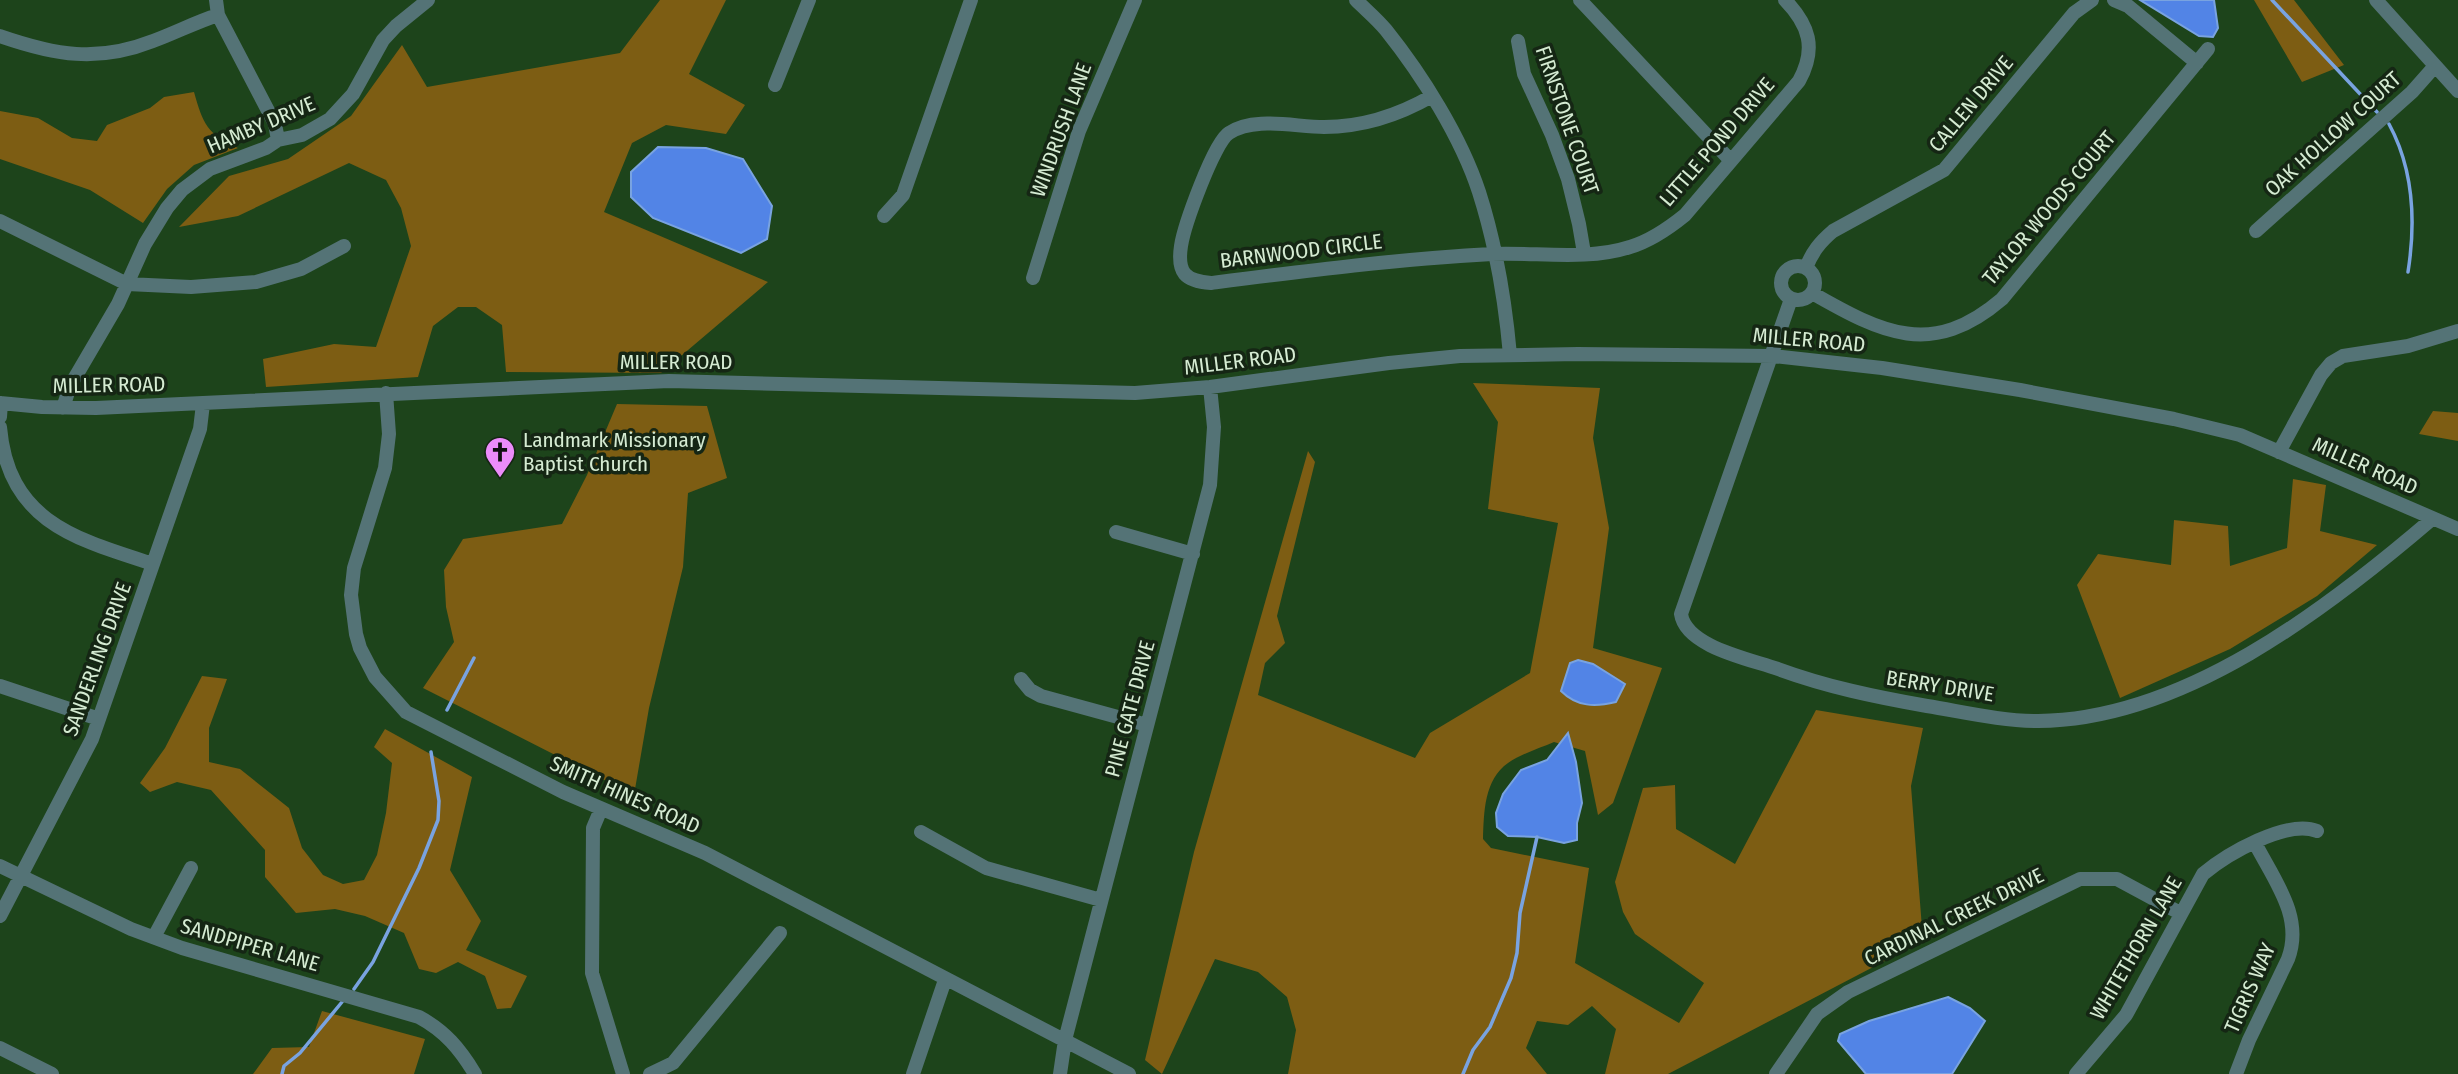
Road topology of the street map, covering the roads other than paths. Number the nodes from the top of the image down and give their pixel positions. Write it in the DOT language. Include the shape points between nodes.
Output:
graph roads {
  1 [pos="428,0"];
  2 [pos="808,0"];
  3 [pos="971,0"];
  4 [pos="1135,0"];
  5 [pos="1356,0"];
  6 [pos="1580,0"];
  7 [pos="1785,0"];
  8 [pos="2092,0"];
  9 [pos="2114,0"];
  10 [pos="2376,0"];
  11 [pos="217,7"];
  12 [pos="0,36"];
  13 [pos="1518,41"];
  14 [pos="2208,50"];
  15 [pos="2197,63"];
  16 [pos="2435,66"];
  17 [pos="775,85"];
  18 [pos="2458,92"];
  19 [pos="1432,96"];
  20 [pos="278,140"];
  21 [pos="1731,161"];
  22 [pos="884,216"];
  23 [pos="0,221"];
  24 [pos="2256,231"];
  25 [pos="344,246"];
  26 [pos="1584,253"];
  27 [pos="1496,254"];
  28 [pos="1806,268"];
  29 [pos="1033,278"];
  30 [pos="127,284"];
  31 [pos="1812,293"];
  32 [pos="1791,299"];
  33 [pos="2458,331"];
  34 [pos="1510,355"];
  35 [pos="1773,356"];
  36 [pos="1210,387"];
  37 [pos="386,393"];
  38 [pos="0,403"];
  39 [pos="203,404"];
  40 [pos="63,408"];
  41 [pos="0,417"];
  42 [pos="0,427"];
  43 [pos="2279,452"];
  44 [pos="2432,519"];
  45 [pos="2458,529"];
  46 [pos="1116,532"];
  47 [pos="1193,554"];
  48 [pos="153,564"];
  49 [pos="1021,679"];
  50 [pos="0,686"];
  51 [pos="99,719"];
  52 [pos="1147,725"];
  53 [pos="601,809"];
  54 [pos="2317,831"];
  55 [pos="920,832"];
  56 [pos="2255,843"];
  57 [pos="0,866"];
  58 [pos="191,868"];
  59 [pos="21,876"];
  60 [pos="1101,900"];
  61 [pos="2180,913"];
  62 [pos="0,916"];
  63 [pos="780,933"];
  64 [pos="154,937"];
  65 [pos="945,980"];
  66 [pos="1065,1040"];
  67 [pos="0,1048"];
  68 [pos="52,1074"];
  69 [pos="475,1074"];
  70 [pos="623,1074"];
  71 [pos="650,1074"];
  72 [pos="912,1074"];
  73 [pos="1060,1074"];
  74 [pos="1129,1074"];
  75 [pos="1776,1074"];
  76 [pos="2076,1074"];
  77 [pos="2236,1074"];
  1 -- 20 [label="street, HAMBY DRIVE" via="383,40 337,113 302,135"];
  2 -- 17 [label="street"];
  3 -- 22 [label="street" via="903,195"];
  4 -- 29 [label="street, WINDRUSH LANE" via="1079,131"];
  5 -- 19 [label="street" via="1385,29"];
  6 -- 21 [label="street"];
  7 -- 21 [label="street, LITTLE POND DRIVE" via="1808,34 1806,68"];
  8 -- 28 [label="street, CALLEN DRIVE" via="2074,13 1944,170 1833,231 1811,254"];
  9 -- 15 [label="street"];
  10 -- 16 [label="street"];
  11 -- 12 [label="street" via="152,41 104,54 68,55"];
  11 -- 20 [label="street" via="275,124"];
  13 -- 26 [label="street, FIRNSTONE COURT" via="1524,74 1569,179"];
  14 -- 15 [label="street, TAYLOR WOODS COURT"];
  15 -- 31 [label="street, TAYLOR WOODS COURT" via="2002,299 1977,319 1944,332 1903,333 1868,324"];
  16 -- 18 [label="street"];
  16 -- 24 [label="street, OAK HOLLOW COURT" via="2412,92"];
  19 -- 27 [label="street" via="1478,190"];
  19 -- 27 [label="street, BARNWOOD CIRCLE" via="1374,121 1326,127 1263,124 1226,134 1211,159 1182,240 1180,266 1185,276 1211,283"];
  20 -- 30 [label="street, HAMBY DRIVE" via="210,169 182,190 145,244"];
  21 -- 26 [label="street, LITTLE POND DRIVE" via="1685,215 1665,230 1632,247"];
  23 -- 30 [label="street"];
  25 -- 30 [label="street" via="301,269 256,282 191,287"];
  26 -- 27 [label="street, LITTLE POND DRIVE"];
  27 -- 34 [label="street"];
  28 -- 31 [label="street" via="1814,276"];
  28 -- 32 [label="street" via="1795,266 1782,276 1782,292"];
  30 -- 40 [label="street, HAMBY DRIVE"];
  31 -- 32 [label="street" via="1802,300"];
  32 -- 35 [label="street"];
  33 -- 43 [label="street" via="2409,346 2343,356 2332,363 2314,386"];
  34 -- 35 [label="street, MILLER ROAD"];
  34 -- 36 [label="street, MILLER ROAD" via="1389,363"];
  35 -- 43 [label="street, MILLER ROAD" via="1882,368 2086,401 2216,428"];
  35 -- 44 [label="street, BERRY DRIVE" via="1684,603 1682,620 1693,636 1707,644 1873,697 2014,720 2060,720 2157,698 2276,638"];
  36 -- 37 [label="street, MILLER ROAD" via="1101,393 669,381"];
  36 -- 47 [label="street, PINE GATE DRIVE" via="1213,466"];
  37 -- 39 [label="street, MILLER ROAD"];
  37 -- 53 [label="street, SMITH HINES ROAD" via="385,468 354,568 351,595 360,648 375,677 406,712"];
  38 -- 40 [label="street, MILLER ROAD"];
  38 -- 41 [label="street"];
  39 -- 40 [label="street, MILLER ROAD"];
  39 -- 48 [label="street, SANDERLING DRIVE" via="200,429"];
  42 -- 48 [label="street" via="9,470 25,499 48,522 83,540"];
  43 -- 44 [label="street, MILLER ROAD"];
  44 -- 45 [label="street, MILLER ROAD"];
  46 -- 47 [label="street"];
  47 -- 52 [label="street, PINE GATE DRIVE"];
  48 -- 51 [label="street, SANDERLING DRIVE"];
  49 -- 52 [label="street" via="1041,696"];
  50 -- 51 [label="street"];
  51 -- 59 [label="street, SANDERLING DRIVE"];
  52 -- 60 [label="street, PINE GATE DRIVE"];
  53 -- 65 [label="street, SMITH HINES ROAD" via="705,853"];
  53 -- 70 [label="street" via="593,828 592,973"];
  54 -- 56 [label="street, WHITETHORN LANE" via="2307,827 2281,830"];
  55 -- 60 [label="street" via="986,868"];
  56 -- 61 [label="street, WHITETHORN LANE" via="2203,874"];
  56 -- 77 [label="street, TIGRIS WAY" via="2292,915 2293,946"];
  57 -- 59 [label="street, SANDPIPER LANE"];
  58 -- 64 [label="street"];
  59 -- 62 [label="street, SANDERLING DRIVE"];
  59 -- 64 [label="street, SANDPIPER LANE"];
  60 -- 66 [label="street, PINE GATE DRIVE"];
  61 -- 75 [label="street, CARDINAL CREEK DRIVE" via="2117,880 2080,879 1847,992 1817,1014"];
  61 -- 76 [label="street, WHITETHORN LANE" via="2126,1015"];
  63 -- 71 [label="street" via="673,1062"];
  64 -- 69 [label="street, SANDPIPER LANE" via="419,1017 457,1046"];
  65 -- 66 [label="street, SMITH HINES ROAD"];
  65 -- 72 [label="street"];
  66 -- 73 [label="street, PINE GATE DRIVE"];
  66 -- 74 [label="street, SMITH HINES ROAD"];
  67 -- 68 [label="street"];
}
